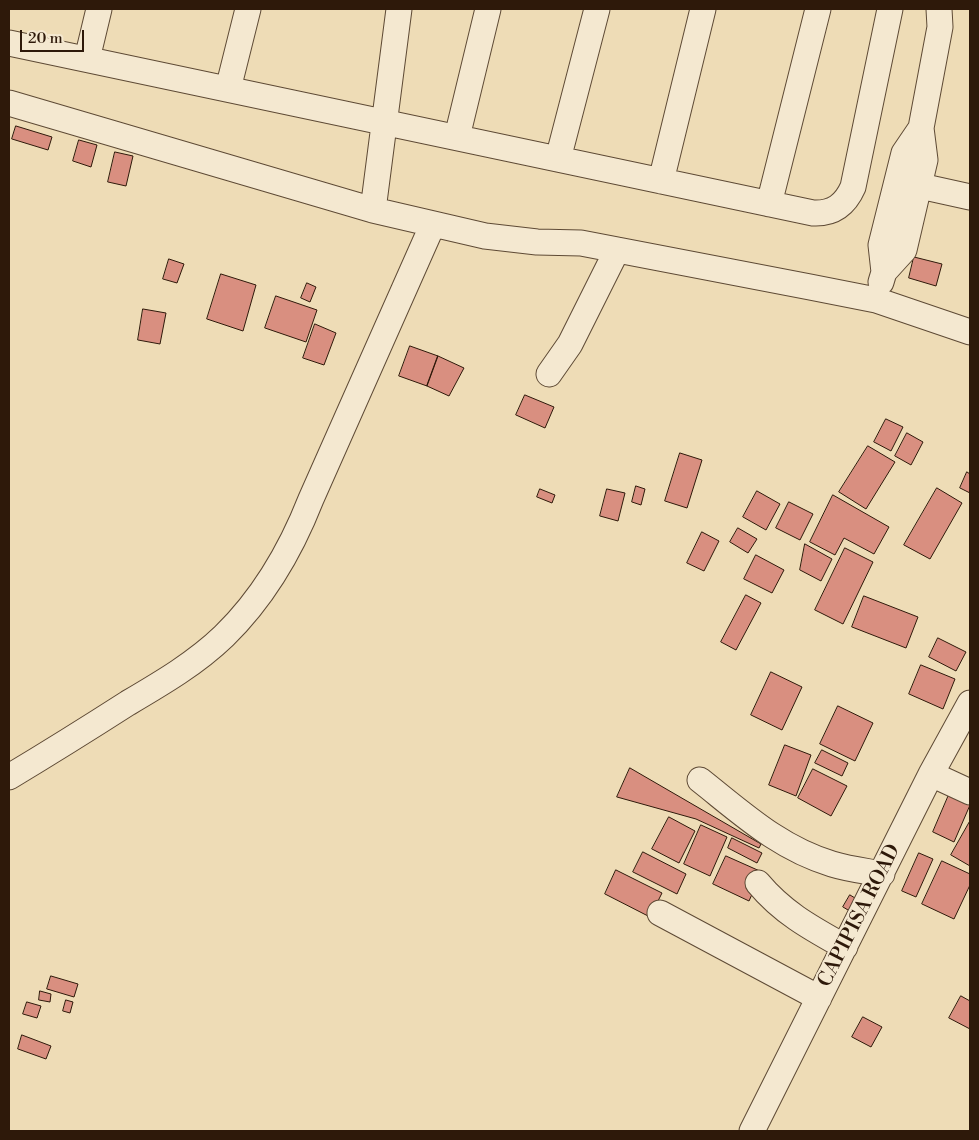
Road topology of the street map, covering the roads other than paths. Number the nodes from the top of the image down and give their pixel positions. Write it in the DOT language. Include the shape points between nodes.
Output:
graph roads {
  1 [pos="99,9"];
  2 [pos="248,9"];
  3 [pos="399,9"];
  4 [pos="488,9"];
  5 [pos="597,9"];
  6 [pos="703,9"];
  7 [pos="818,9"];
  8 [pos="890,9"];
  9 [pos="939,9"];
  10 [pos="9,42"];
  11 [pos="87,59"];
  12 [pos="228,89"];
  13 [pos="9,103"];
  14 [pos="384,122"];
  15 [pos="457,138"];
  16 [pos="558,159"];
  17 [pos="661,181"];
  18 [pos="908,183"];
  19 [pos="970,197"];
  20 [pos="770,204"];
  21 [pos="373,210"];
  22 [pos="433,224"];
  23 [pos="617,250"];
  24 [pos="876,300"];
  25 [pos="970,332"];
  26 [pos="549,374"];
  27 [pos="970,703"];
  28 [pos="931,774"];
  29 [pos="9,777"];
  30 [pos="700,780"];
  31 [pos="970,792"];
  32 [pos="882,874"];
  33 [pos="758,882"];
  34 [pos="660,913"];
  35 [pos="845,947"];
  36 [pos="819,998"];
  37 [pos="752,1131"];
  1 -- 11 [label="street"];
  2 -- 12 [label="street"];
  3 -- 14 [label="street"];
  4 -- 15 [label="street"];
  5 -- 16 [label="street"];
  6 -- 17 [label="street"];
  7 -- 20 [label="street"];
  8 -- 20 [label="street" via="849,196 837,208 822,214"];
  9 -- 18 [label="street" via="940,27 922,128 926,160"];
  10 -- 11 [label="street"];
  11 -- 12 [label="street"];
  12 -- 14 [label="street"];
  13 -- 21 [label="street"];
  14 -- 15 [label="street"];
  14 -- 21 [label="street"];
  15 -- 16 [label="street"];
  16 -- 17 [label="street"];
  17 -- 20 [label="street"];
  18 -- 19 [label="street"];
  18 -- 24 [label="street" via="904,250 884,272"];
  21 -- 22 [label="street"];
  22 -- 23 [label="street" via="485,236 581,243"];
  22 -- 29 [label="street" via="299,530 267,586 247,612 199,658"];
  23 -- 24 [label="street"];
  23 -- 26 [label="street" via="570,344"];
  24 -- 25 [label="street"];
  27 -- 28 [label="street, CAPIPISA ROAD"];
  28 -- 31 [label="street"];
  28 -- 32 [label="street, CAPIPISA ROAD"];
  30 -- 32 [label="street" via="769,835 808,856 834,865"];
  32 -- 35 [label="street, CAPIPISA ROAD"];
  33 -- 35 [label="street" via="772,900 798,920"];
  34 -- 36 [label="street"];
  35 -- 36 [label="street, CAPIPISA ROAD"];
  36 -- 37 [label="street, CAPIPISA ROAD"];
}
